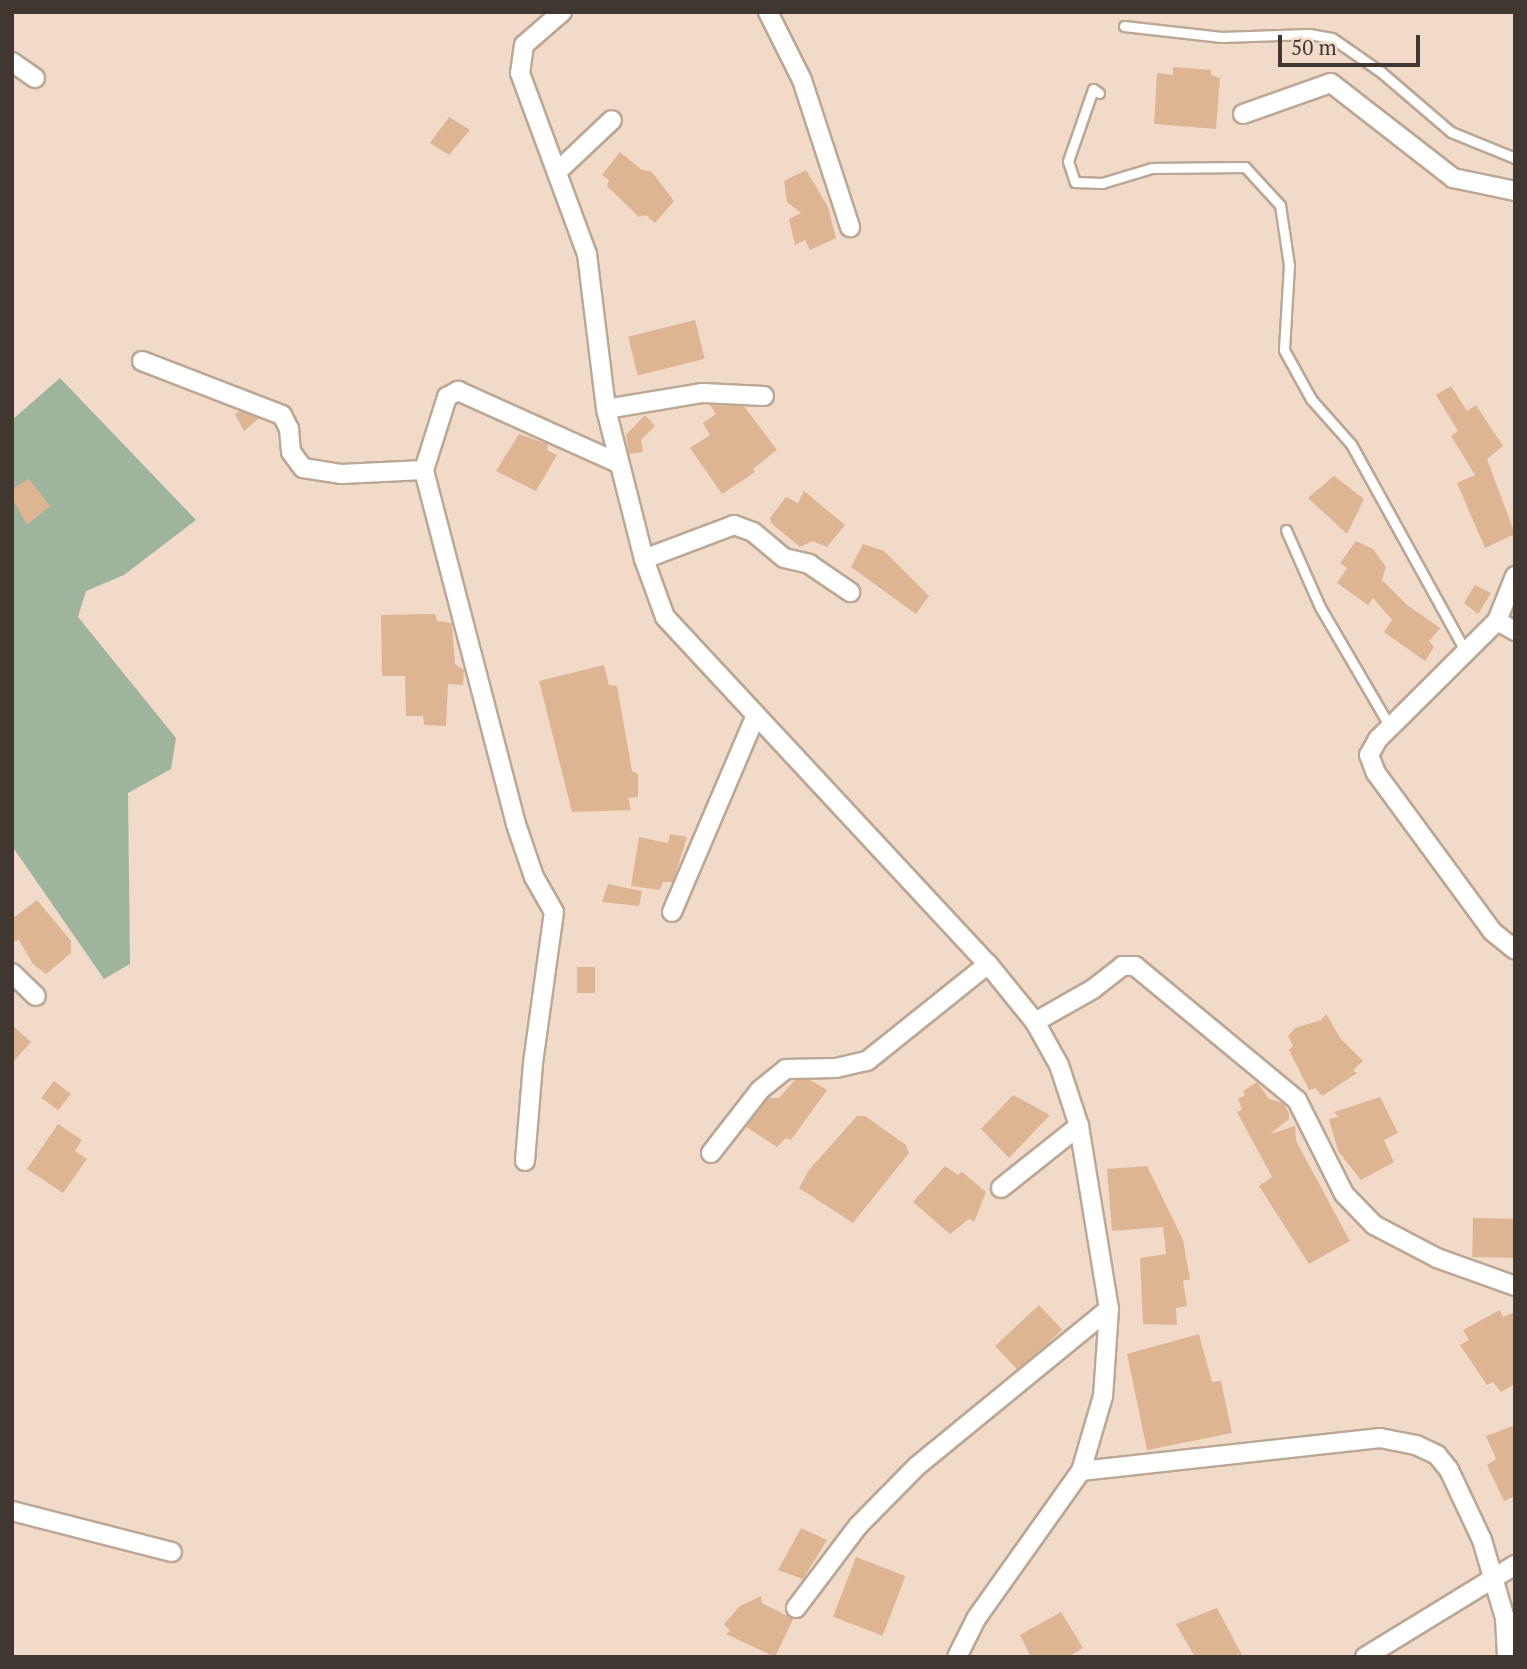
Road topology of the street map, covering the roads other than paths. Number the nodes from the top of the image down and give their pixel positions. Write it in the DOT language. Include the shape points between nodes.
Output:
graph roads {
  1 [pos="562,12"];
  2 [pos="768,12"];
  3 [pos="1124,26"];
  4 [pos="12,62"];
  5 [pos="35,78"];
  6 [pos="1099,93"];
  7 [pos="1243,114"];
  8 [pos="612,120"];
  9 [pos="1515,159"];
  10 [pos="558,171"];
  11 [pos="1515,191"];
  12 [pos="850,227"];
  13 [pos="142,360"];
  14 [pos="764,396"];
  15 [pos="606,409"];
  16 [pos="618,463"];
  17 [pos="424,470"];
  18 [pos="1286,530"];
  19 [pos="644,559"];
  20 [pos="1515,576"];
  21 [pos="850,592"];
  22 [pos="1497,621"];
  23 [pos="1515,631"];
  24 [pos="1466,652"];
  25 [pos="755,717"];
  26 [pos="1390,727"];
  27 [pos="672,912"];
  28 [pos="1515,950"];
  29 [pos="988,964"];
  30 [pos="12,973"];
  31 [pos="36,996"];
  32 [pos="1035,1022"];
  33 [pos="1080,1126"];
  34 [pos="711,1153"];
  35 [pos="525,1161"];
  36 [pos="1001,1188"];
  37 [pos="1515,1286"];
  38 [pos="1109,1309"];
  39 [pos="1081,1471"];
  40 [pos="12,1511"];
  41 [pos="172,1552"];
  42 [pos="1515,1566"];
  43 [pos="1494,1576"];
  44 [pos="796,1608"];
  45 [pos="957,1657"];
  46 [pos="1365,1657"];
  47 [pos="1507,1657"];
  1 -- 10 [label="street" via="532,37 520,57 529,104"];
  2 -- 12 [label="street" via="802,80"];
  3 -- 9 [label="lane" via="1221,37 1309,34 1332,38 1381,72 1451,132"];
  4 -- 5 [label="street"];
  6 -- 24 [label="lane" via="1093,89 1068,161 1075,182 1102,183 1152,168 1245,167 1280,205 1289,265 1284,349 1311,399 1350,444"];
  7 -- 11 [label="street" via="1331,83 1453,178"];
  8 -- 10 [label="street"];
  10 -- 15 [label="street" via="587,254"];
  13 -- 17 [label="street" via="282,415 291,452 303,468 341,474"];
  14 -- 15 [label="street" via="703,393"];
  15 -- 16 [label="street"];
  16 -- 17 [label="street" via="458,391 447,397"];
  16 -- 19 [label="street"];
  17 -- 35 [label="street" via="516,824 534,877 554,912"];
  18 -- 26 [label="lane" via="1320,607"];
  19 -- 21 [label="street" via="734,525 753,532 784,558 810,564"];
  19 -- 25 [label="street" via="665,617"];
  20 -- 22 [label="street"];
  22 -- 23 [label="street"];
  22 -- 24 [label="street"];
  24 -- 26 [label="street"];
  25 -- 27 [label="street"];
  25 -- 29 [label="street"];
  26 -- 28 [label="street" via="1369,755 1376,773 1493,932"];
  29 -- 32 [label="street"];
  29 -- 34 [label="street" via="867,1061 836,1068 786,1069 761,1090"];
  30 -- 31 [label="street"];
  32 -- 33 [label="street" via="1059,1065"];
  32 -- 37 [label="street" via="1093,989 1122,966 1135,966 1297,1100 1344,1194 1374,1225 1437,1258"];
  33 -- 36 [label="street"];
  33 -- 38 [label="street"];
  38 -- 39 [label="street" via="1103,1396"];
  38 -- 44 [label="street" via="918,1466 858,1526"];
  39 -- 43 [label="street" via="1380,1438 1416,1445 1437,1455 1449,1470"];
  39 -- 45 [label="street" via="976,1619"];
  40 -- 41 [label="street"];
  42 -- 43 [label="street"];
  43 -- 46 [label="street" via="1437,1616"];
  43 -- 47 [label="street" via="1505,1618"];
}
